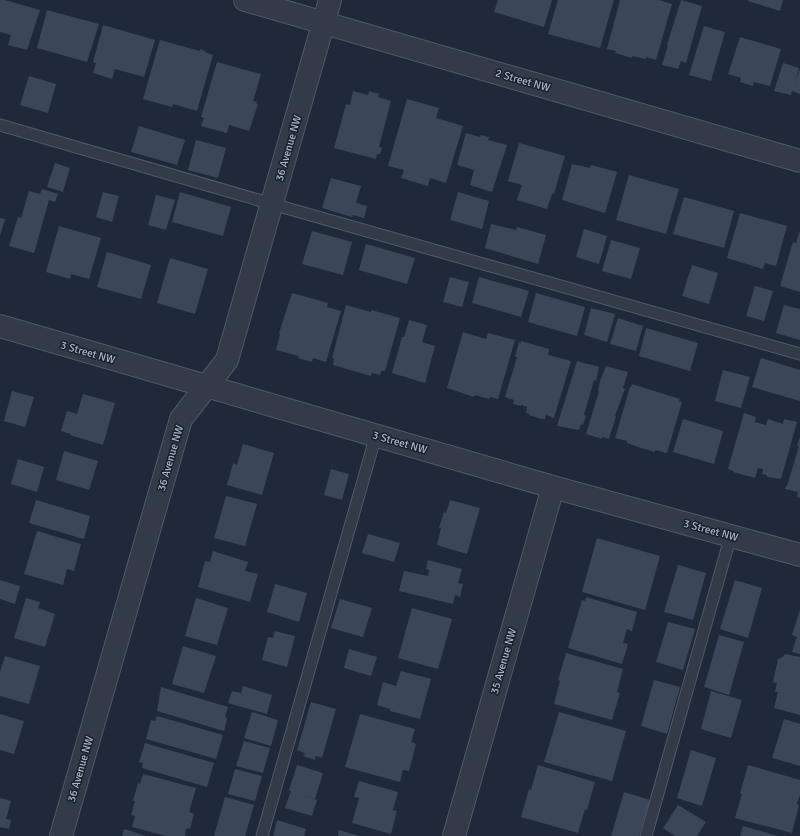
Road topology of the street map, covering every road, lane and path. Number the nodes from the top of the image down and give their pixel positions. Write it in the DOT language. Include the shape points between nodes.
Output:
graph roads {
  1 [pos="245,0"];
  2 [pos="330,0"];
  3 [pos="323,22"];
  4 [pos="0,125"];
  5 [pos="800,161"];
  6 [pos="272,204"];
  7 [pos="0,326"];
  8 [pos="800,354"];
  9 [pos="206,386"];
  10 [pos="376,435"];
  11 [pos="553,487"];
  12 [pos="731,535"];
  13 [pos="800,555"];
  14 [pos="61,836"];
  15 [pos="262,836"];
  16 [pos="454,836"];
  17 [pos="646,836"];
  1 -- 3 [label="street, 2 Street NW"];
  2 -- 3 [label="street, 36 Avenue NW"];
  3 -- 5 [label="street, 2 Street NW"];
  3 -- 6 [label="street, 36 Avenue NW"];
  4 -- 6 [label="lane"];
  6 -- 8 [label="lane"];
  6 -- 9 [label="street, 36 Avenue NW" via="228,360"];
  7 -- 9 [label="street, 3 Street NW"];
  9 -- 10 [label="street, 3 Street NW"];
  9 -- 14 [label="street, 36 Avenue NW" via="181,419"];
  10 -- 11 [label="street, 3 Street NW"];
  10 -- 15 [label="lane"];
  11 -- 12 [label="street, 3 Street NW"];
  11 -- 16 [label="street, 35 Avenue NW"];
  12 -- 13 [label="street, 3 Street NW"];
  12 -- 17 [label="lane"];
}
